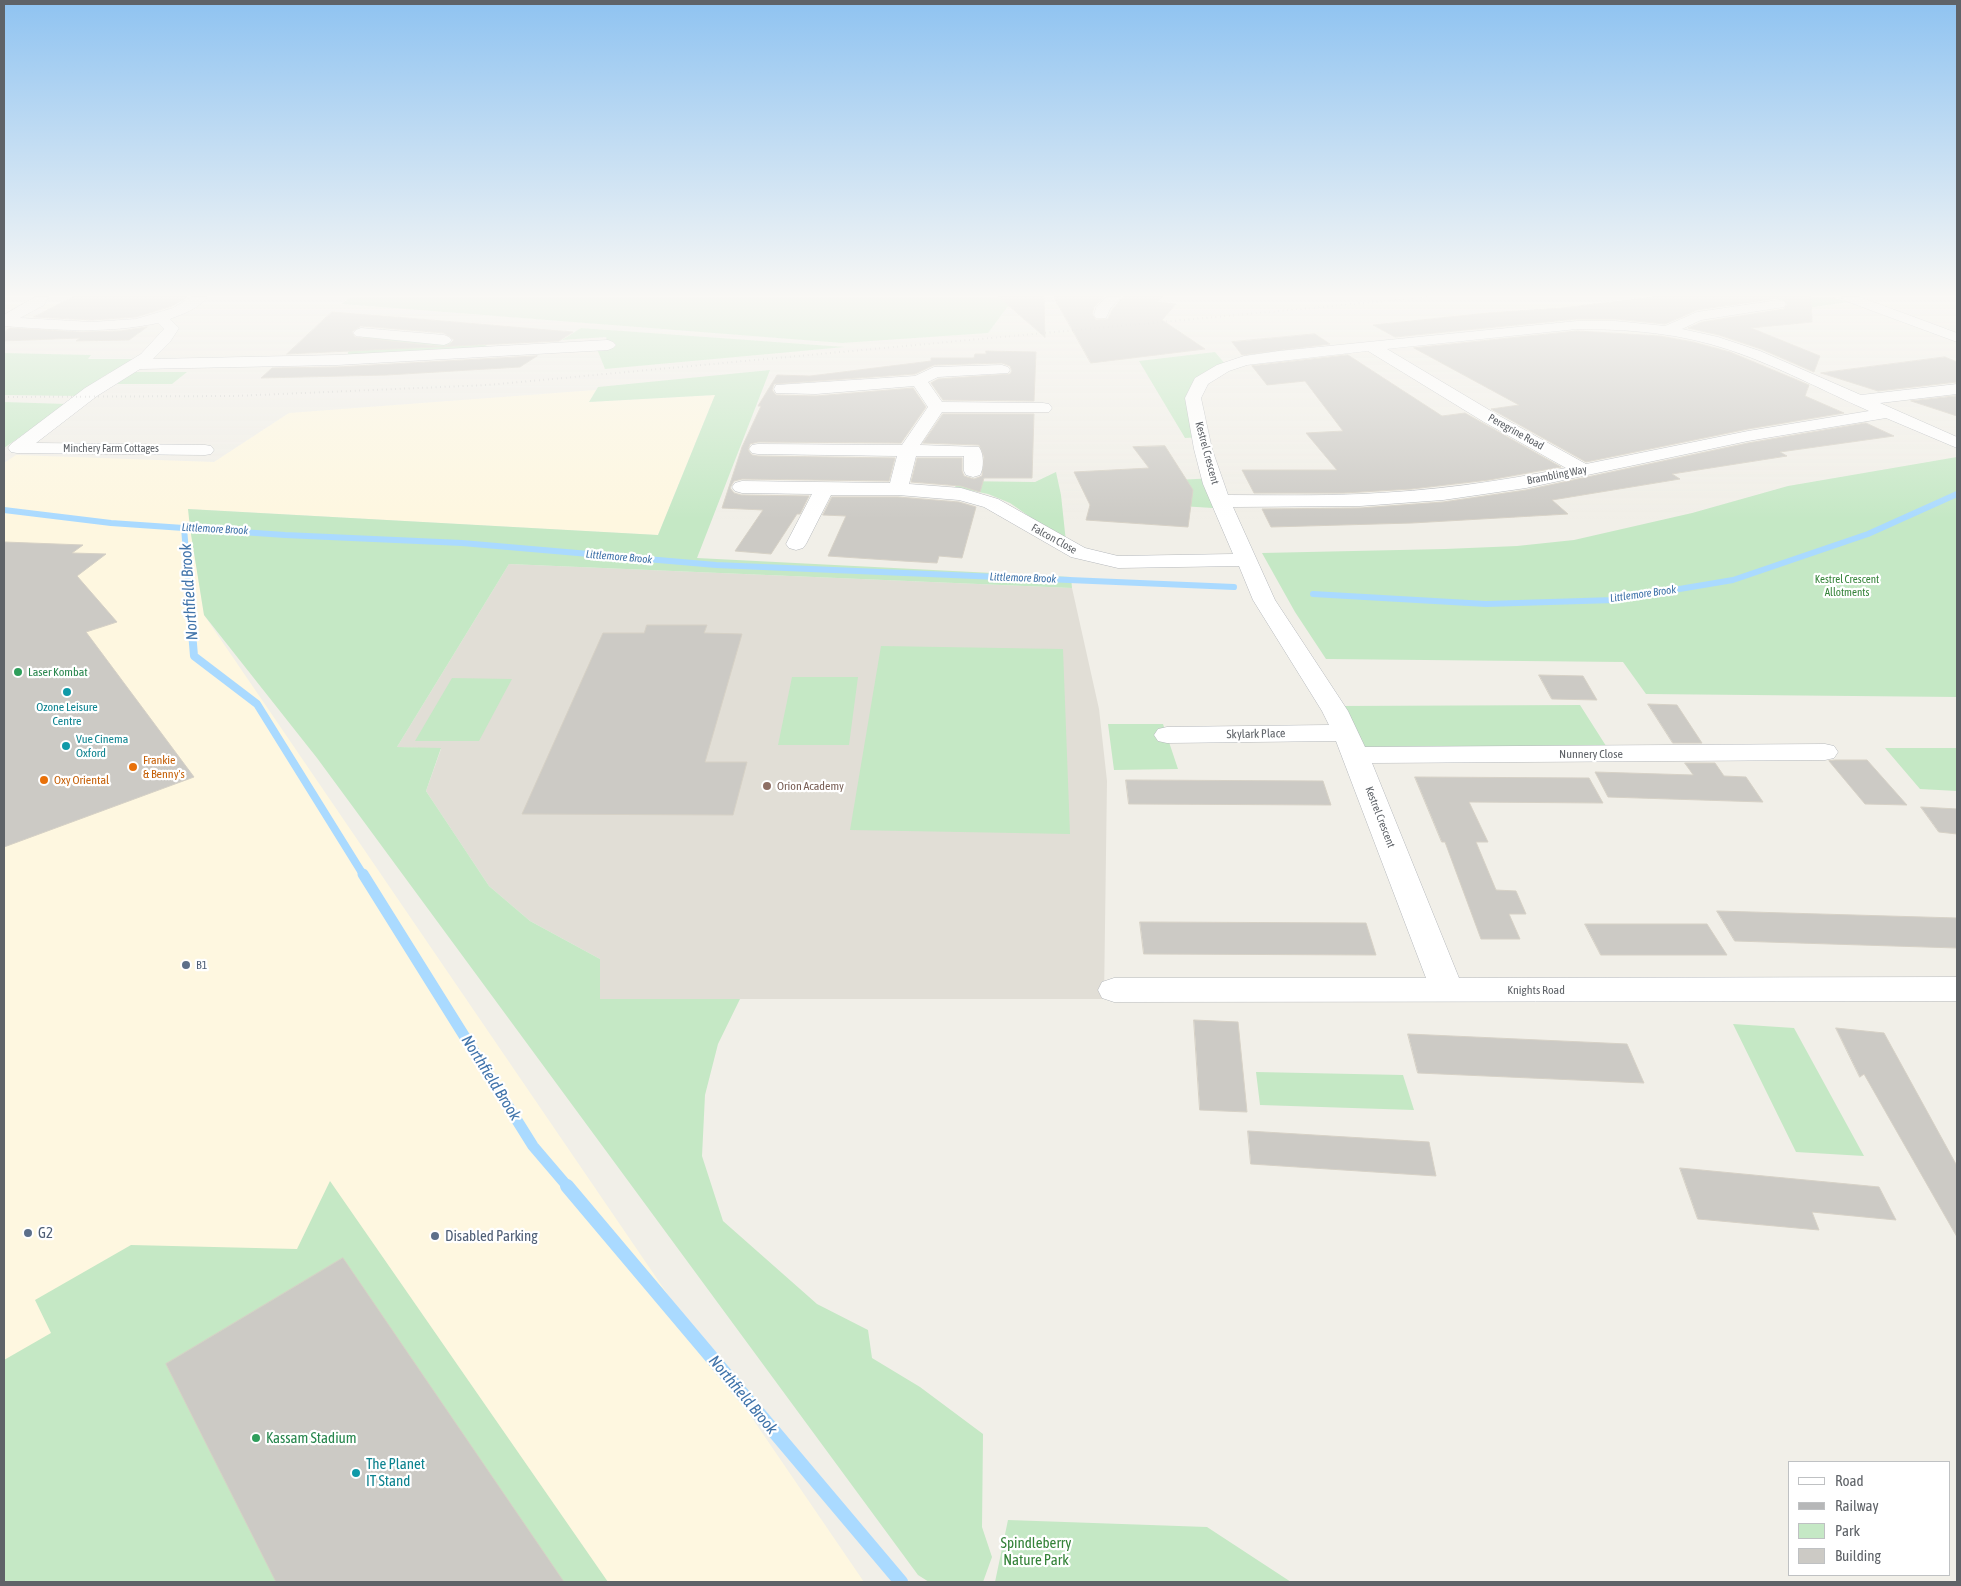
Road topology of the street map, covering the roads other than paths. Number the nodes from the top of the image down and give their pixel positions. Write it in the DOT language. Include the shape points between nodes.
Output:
graph roads {
  1 [pos="125,371"];
  2 [pos="968,371"];
  3 [pos="1218,371"];
  4 [pos="1413,371"];
  5 [pos="1793,371"];
  6 [pos="919,381"];
  7 [pos="782,389"];
  8 [pos="1957,389"];
  9 [pos="1859,400"];
  10 [pos="937,407"];
  11 [pos="1043,408"];
  12 [pos="1886,413"];
  13 [pos="1957,443"];
  14 [pos="758,449"];
  15 [pos="205,450"];
  16 [pos="908,450"];
  17 [pos="973,470"];
  18 [pos="1583,470"];
  19 [pos="742,487"];
  20 [pos="824,489"];
  21 [pos="898,489"];
  22 [pos="1222,501"];
  23 [pos="796,544"];
  24 [pos="1245,560"];
  25 [pos="1167,735"];
  26 [pos="1351,744"];
  27 [pos="1825,752"];
  28 [pos="1957,989"];
  29 [pos="1114,990"];
  30 [pos="1447,990"];
  1 -- 15 [label="street, Minchery Farm Cottages" via="91,392 17,448"];
  2 -- 6 [label="street" via="934,372"];
  3 -- 22 [label="street, Kestrel Crescent" via="1201,381 1193,398 1211,475"];
  4 -- 18 [label="street, Peregrine Road"];
  5 -- 9 [label="street, Kestrel Crescent"];
  6 -- 7 [label="street"];
  6 -- 10 [label="street"];
  8 -- 9 [label="street"];
  9 -- 12 [label="street, Kestrel Crescent"];
  10 -- 11 [label="street"];
  10 -- 16 [label="street"];
  12 -- 13 [label="street, Kestrel Crescent"];
  12 -- 18 [label="street, Brambling Way" via="1748,436"];
  14 -- 16 [label="street"];
  16 -- 17 [label="street" via="973,451"];
  16 -- 21 [label="street"];
  18 -- 22 [label="street, Brambling Way" via="1443,494 1360,500"];
  19 -- 20 [label="street, Falcon Close"];
  20 -- 21 [label="street, Falcon Close"];
  20 -- 23 [label="street"];
  21 -- 24 [label="street, Falcon Close" via="961,494 991,503 1078,553 1118,562"];
  22 -- 24 [label="street, Kestrel Crescent"];
  24 -- 26 [label="street, Kestrel Crescent" via="1264,600 1335,711"];
  25 -- 26 [label="street, Skylark Place"];
  26 -- 27 [label="street, Nunnery Close"];
  26 -- 30 [label="street, Kestrel Crescent"];
  28 -- 30 [label="street, Knights Road"];
  29 -- 30 [label="street, Knights Road"];
}
